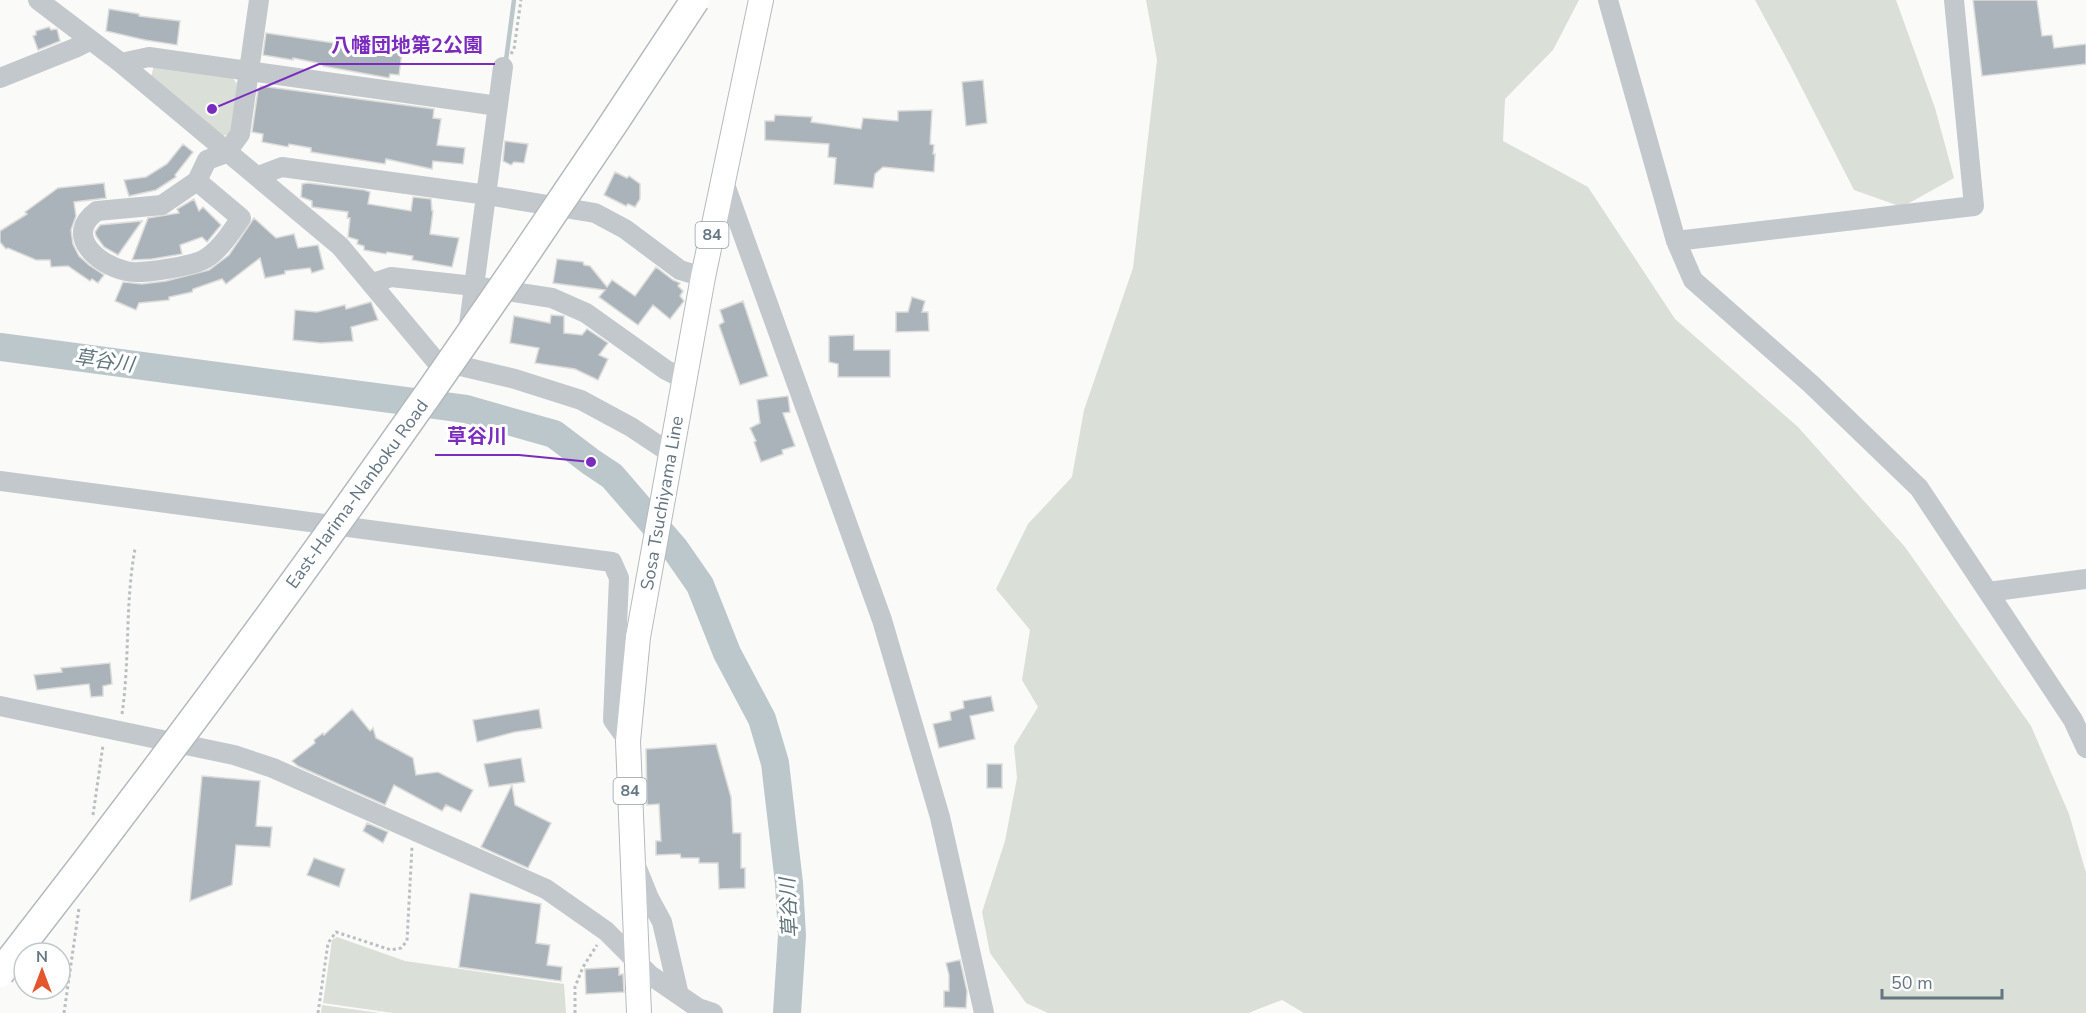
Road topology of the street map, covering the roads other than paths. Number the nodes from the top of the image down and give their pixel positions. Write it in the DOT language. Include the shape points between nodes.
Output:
graph roads {
  1 [pos="38,0"];
  2 [pos="259,0"];
  3 [pos="673,0"];
  4 [pos="695,0"];
  5 [pos="761,0"];
  6 [pos="1608,0"];
  7 [pos="1954,0"];
  8 [pos="89,41"];
  9 [pos="121,63"];
  10 [pos="503,67"];
  11 [pos="249,71"];
  12 [pos="0,78"];
  13 [pos="498,106"];
  14 [pos="226,153"];
  15 [pos="258,176"];
  16 [pos="196,181"];
  17 [pos="723,182"];
  18 [pos="488,195"];
  19 [pos="1676,240"];
  20 [pos="703,277"];
  21 [pos="373,283"];
  22 [pos="474,286"];
  23 [pos="463,366"];
  24 [pos="684,379"];
  25 [pos="669,462"];
  26 [pos="0,481"];
  27 [pos="2086,579"];
  28 [pos="1988,592"];
  29 [pos="0,705"];
  30 [pos="628,741"];
  31 [pos="2086,748"];
  32 [pos="633,858"];
  33 [pos="0,943"];
  34 [pos="637,963"];
  35 [pos="0,973"];
  36 [pos="679,995"];
  37 [pos="703,1011"];
  38 [pos="639,1013"];
  39 [pos="984,1013"];
  1 -- 8 [label="street"];
  2 -- 11 [label="street"];
  3 -- 33 [label="highway, East-Harima-Nanboku Road" via="533,212 341,486"];
  4 -- 35 [label="highway, East-Harima-Nanboku Road, bridge" via="546,225 367,481 170,751"];
  5 -- 17 [label="main road, Sosa Tsuchiyama Line / 84"];
  6 -- 19 [label="street"];
  7 -- 19 [label="street" via="1974,207"];
  8 -- 9 [label="street"];
  8 -- 12 [label="street"];
  9 -- 11 [label="street" via="149,57"];
  9 -- 14 [label="street"];
  10 -- 13 [label="street"];
  11 -- 13 [label="street"];
  11 -- 14 [label="street" via="240,135"];
  13 -- 18 [label="street"];
  14 -- 15 [label="street"];
  14 -- 16 [label="street" via="207,160"];
  15 -- 18 [label="street" via="282,167"];
  15 -- 21 [label="street" via="340,246"];
  16 -- 16 [label="street" via="162,205 97,211 84,224 85,244 104,261 125,271 150,272 204,259 220,246 241,218"];
  17 -- 20 [label="main road, Sosa Tsuchiyama Line / 84"];
  17 -- 39 [label="street" via="882,620 940,817"];
  18 -- 20 [label="street" via="595,213 625,229 680,270"];
  18 -- 22 [label="street"];
  19 -- 28 [label="street" via="1693,280 1811,384 1919,488"];
  20 -- 24 [label="main road, Sosa Tsuchiyama Line / 84"];
  21 -- 22 [label="street" via="391,277"];
  21 -- 23 [label="street" via="435,360"];
  22 -- 23 [label="street"];
  22 -- 24 [label="street" via="552,298 586,312"];
  23 -- 25 [label="street" via="581,400 631,427"];
  24 -- 25 [label="main road, Sosa Tsuchiyama Line / 84"];
  25 -- 30 [label="main road, Sosa Tsuchiyama Line / 84" via="638,637"];
  26 -- 30 [label="street" via="612,562 618,578 613,720"];
  27 -- 28 [label="street"];
  28 -- 31 [label="street" via="2073,720"];
  29 -- 34 [label="street" via="234,755 273,768 546,889 606,931"];
  30 -- 32 [label="main road, Sosa Tsuchiyama Line / 84"];
  32 -- 34 [label="main road, Sosa Tsuchiyama Line / 84"];
  32 -- 36 [label="street" via="662,922"];
  34 -- 36 [label="street"];
  34 -- 38 [label="main road, Sosa Tsuchiyama Line / 84"];
  36 -- 37 [label="street"];
}
